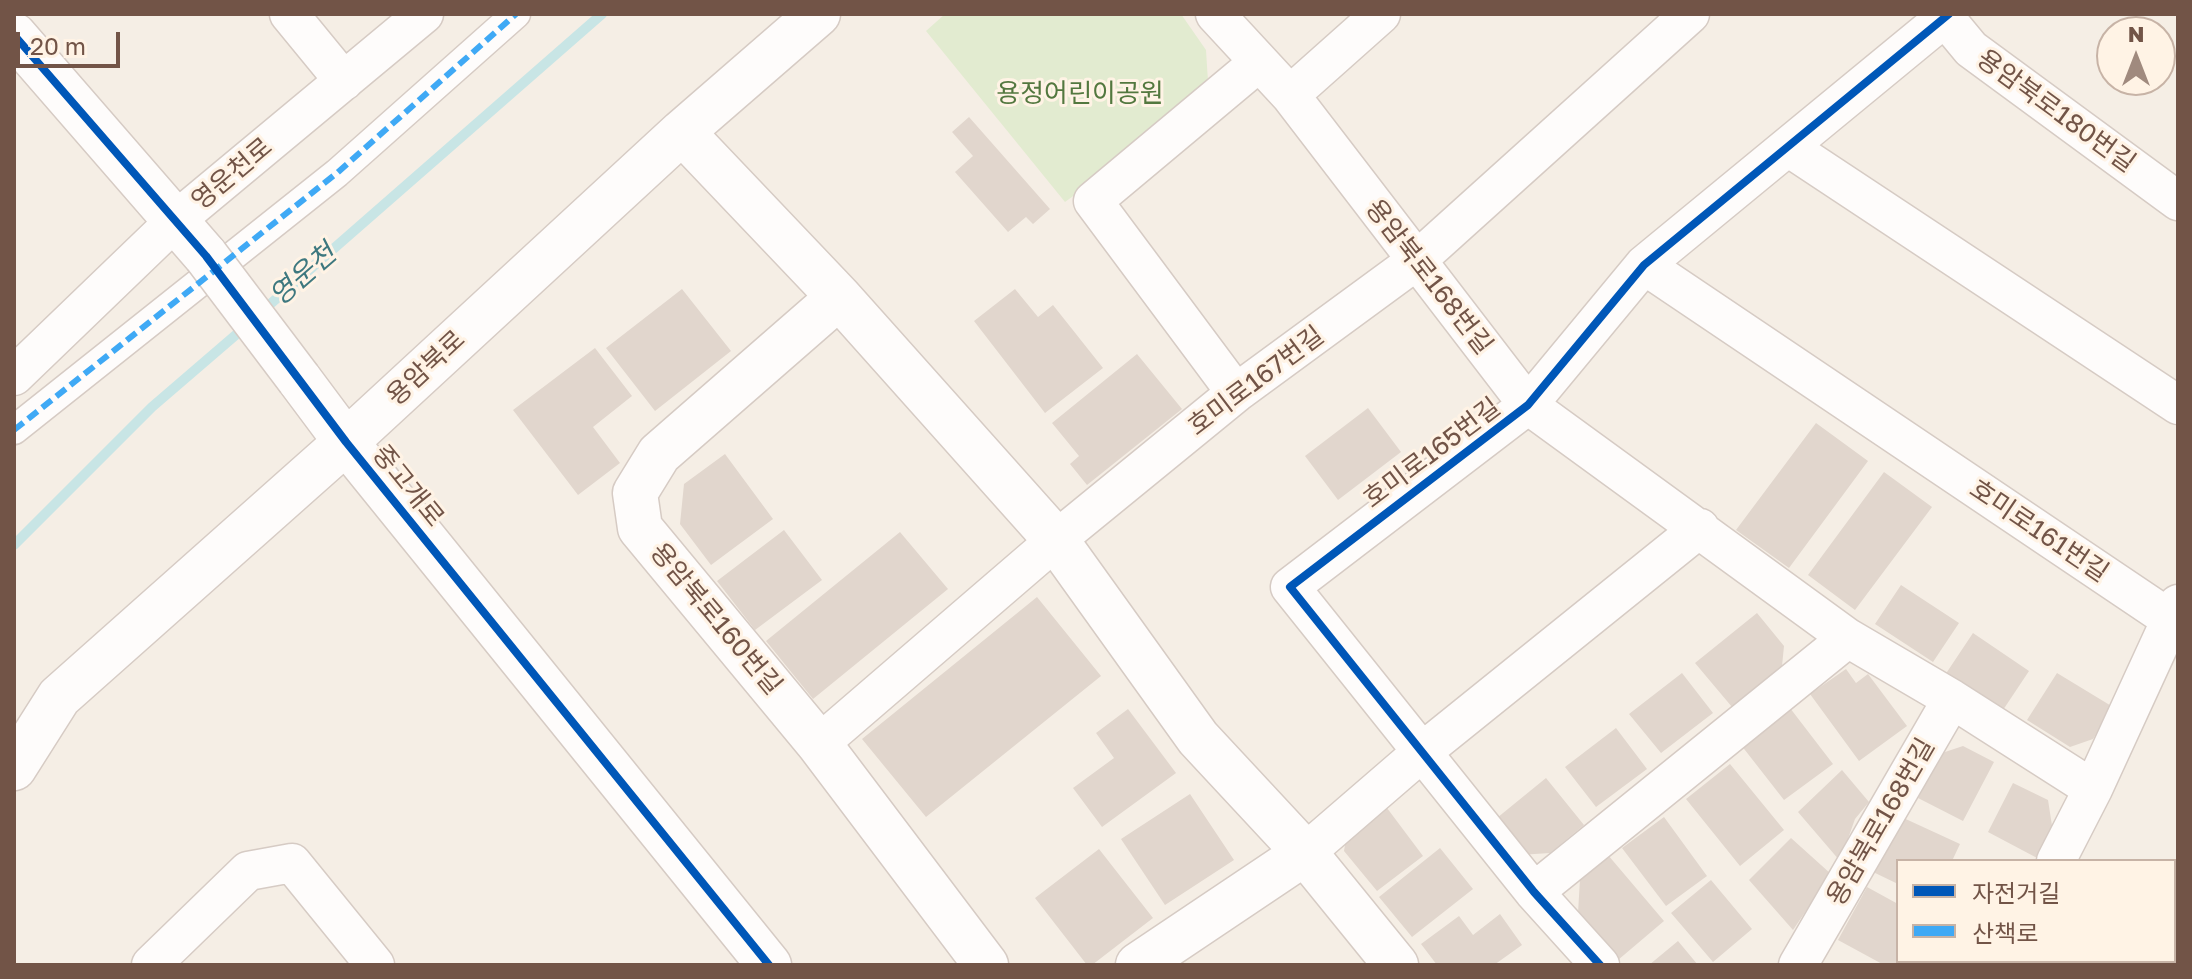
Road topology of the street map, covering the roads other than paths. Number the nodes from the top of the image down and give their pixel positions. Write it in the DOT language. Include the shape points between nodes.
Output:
graph roads {
  1 [pos="289,14"];
  2 [pos="424,14"];
  3 [pos="516,14"];
  4 [pos="818,14"];
  5 [pos="1215,14"];
  6 [pos="1381,14"];
  7 [pos="1690,14"];
  8 [pos="1945,15"];
  9 [pos="14,35"];
  10 [pos="1258,63"];
  11 [pos="344,81"];
  12 [pos="1290,95"];
  13 [pos="682,132"];
  14 [pos="1788,147"];
  15 [pos="2178,201"];
  16 [pos="175,221"];
  17 [pos="1416,261"];
  18 [pos="1644,265"];
  19 [pos="839,297"];
  20 [pos="14,376"];
  21 [pos="1236,393"];
  22 [pos="1528,405"];
  23 [pos="2178,405"];
  24 [pos="14,430"];
  25 [pos="346,442"];
  26 [pos="1700,528"];
  27 [pos="1056,540"];
  28 [pos="2174,612"];
  29 [pos="1848,638"];
  30 [pos="1952,699"];
  31 [pos="819,744"];
  32 [pos="1422,752"];
  33 [pos="14,768"];
  34 [pos="2093,789"];
  35 [pos="1305,853"];
  36 [pos="2057,859"];
  37 [pos="1534,892"];
  38 [pos="1804,955"];
  39 [pos="151,965"];
  40 [pos="375,965"];
  41 [pos="769,965"];
  42 [pos="986,965"];
  43 [pos="1138,965"];
  44 [pos="1396,965"];
  45 [pos="1600,965"];
  1 -- 11 [label="street"];
  2 -- 11 [label="street, 영운천로"];
  3 -- 24 [label="street" via="337,173"];
  4 -- 13 [label="street, 용암북로"];
  5 -- 10 [label="street, 용암북로168번길"];
  6 -- 12 [label="street"];
  7 -- 17 [label="street, 호미로167번길"];
  8 -- 14 [label="street, 호미로165번길"];
  8 -- 15 [label="street, 용암북로180번길" via="1971,49"];
  9 -- 16 [label="street, 중고개로"];
  10 -- 12 [label="street, 용암북로168번길"];
  10 -- 21 [label="street" via="1093,201"];
  11 -- 16 [label="street, 영운천로"];
  12 -- 17 [label="street, 용암북로168번길"];
  13 -- 19 [label="street"];
  13 -- 25 [label="street, 용암북로"];
  14 -- 18 [label="street, 호미로165번길"];
  14 -- 23 [label="street"];
  16 -- 20 [label="street, 영운천로"];
  16 -- 25 [label="street, 중고개로, bridge"];
  17 -- 21 [label="street, 호미로167번길"];
  17 -- 22 [label="street, 용암북로168번길"];
  18 -- 22 [label="street, 호미로165번길"];
  18 -- 28 [label="street, 호미로161번길"];
  19 -- 27 [label="street"];
  19 -- 31 [label="street, 용암북로160번길" via="659,454 635,493 640,528"];
  21 -- 27 [label="street, 호미로167번길"];
  22 -- 26 [label="street, 용암북로168번길"];
  22 -- 32 [label="street, 호미로165번길" via="1290,587"];
  25 -- 33 [label="street, 용암북로" via="59,697"];
  25 -- 41 [label="street, 중고개로"];
  26 -- 29 [label="street, 용암북로168번길"];
  26 -- 32 [label="street"];
  27 -- 31 [label="street, 호미로167번길"];
  27 -- 35 [label="street" via="1198,738"];
  28 -- 34 [label="street, 호미로161번길"];
  29 -- 30 [label="street, 용암북로168번길"];
  29 -- 37 [label="street"];
  30 -- 34 [label="street, 용암북로168번길"];
  30 -- 38 [label="street, 용암북로168번길"];
  31 -- 42 [label="street, 용암북로160번길"];
  32 -- 35 [label="street"];
  32 -- 37 [label="street, 호미로165번길"];
  34 -- 36 [label="street, 호미로161번길"];
  35 -- 43 [label="street"];
  35 -- 44 [label="street"];
  37 -- 45 [label="street, 호미로165번길"];
  39 -- 40 [label="street" via="248,871 292,863"];
}
